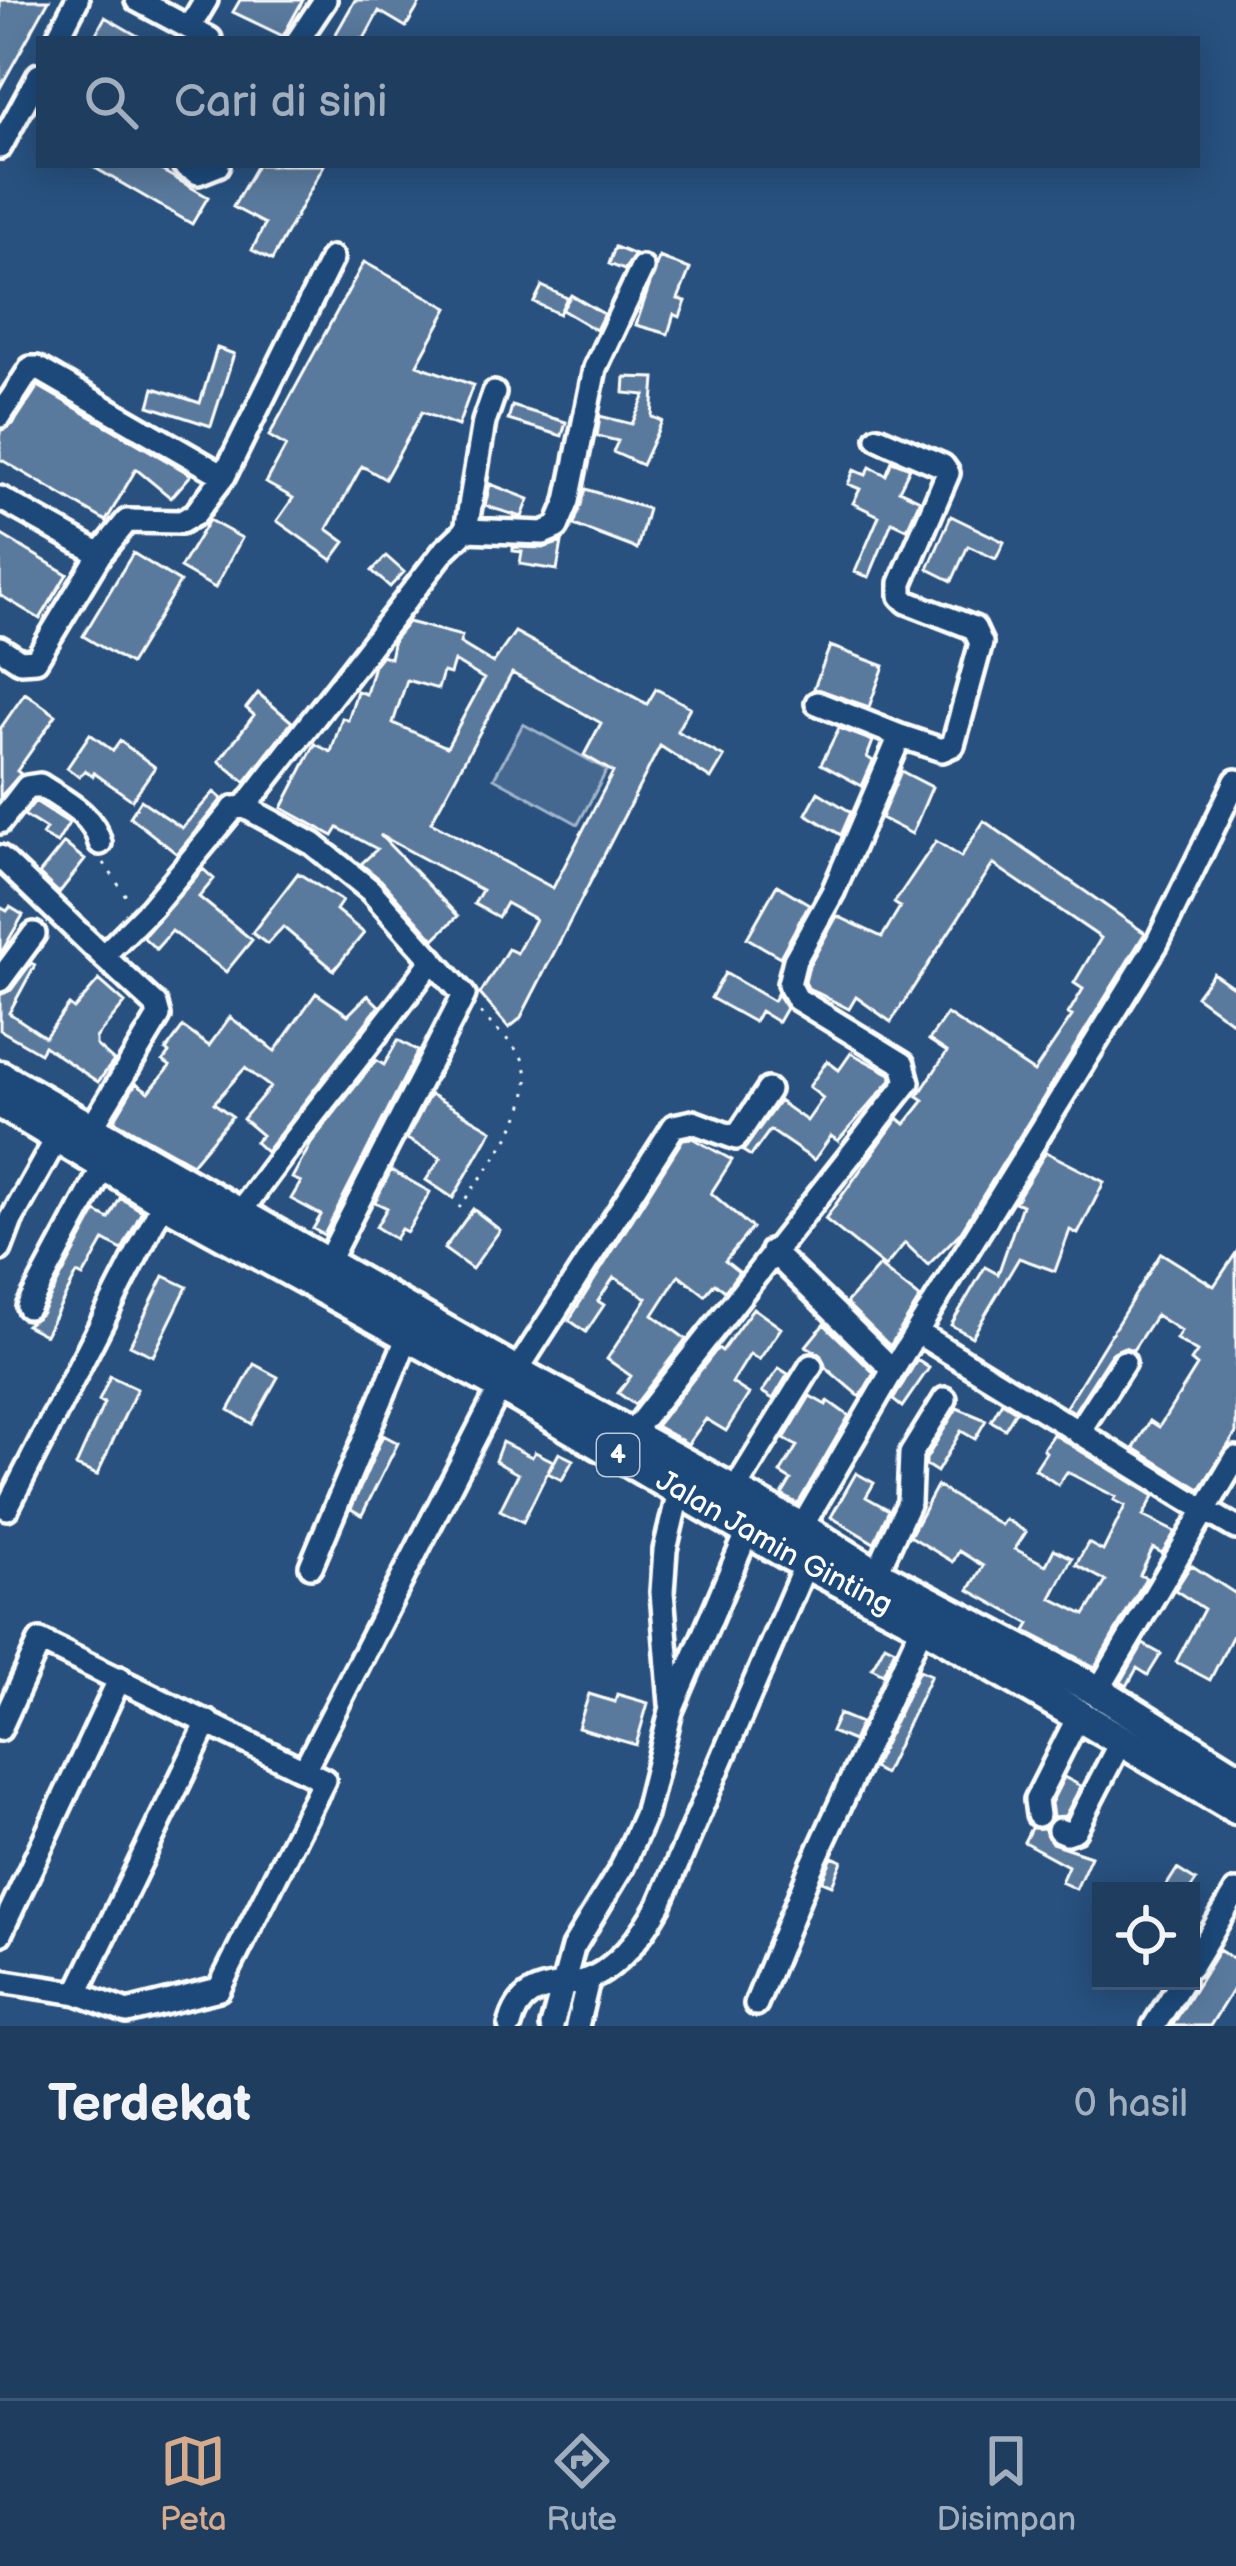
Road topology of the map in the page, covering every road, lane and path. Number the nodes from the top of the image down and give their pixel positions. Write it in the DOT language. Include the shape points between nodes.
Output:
graph roads {
  1 [pos="77,0"];
  2 [pos="137,0"];
  3 [pos="206,0"];
  4 [pos="325,0"];
  5 [pos="190,27"];
  6 [pos="59,36"];
  7 [pos="205,36"];
  8 [pos="301,36"];
  9 [pos="36,83"];
  10 [pos="0,147"];
  11 [pos="332,258"];
  12 [pos="642,268"];
  13 [pos="494,393"];
  14 [pos="0,416"];
  15 [pos="878,438"];
  16 [pos="224,476"];
  17 [pos="0,498"];
  18 [pos="466,530"];
  19 [pos="100,554"];
  20 [pos="0,649"];
  21 [pos="817,704"];
  22 [pos="900,736"];
  23 [pos="1236,781"];
  24 [pos="245,807"];
  25 [pos="0,822"];
  26 [pos="100,843"];
  27 [pos="0,857"];
  28 [pos="151,908"];
  29 [pos="34,934"];
  30 [pos="104,956"];
  31 [pos="433,959"];
  32 [pos="0,980"];
  33 [pos="464,995"];
  34 [pos="0,1076"];
  35 [pos="768,1090"];
  36 [pos="0,1102"];
  37 [pos="92,1126"];
  38 [pos="58,1136"];
  39 [pos="105,1164"];
  40 [pos="164,1201"];
  41 [pos="459,1208"];
  42 [pos="240,1213"];
  43 [pos="0,1249"];
  44 [pos="772,1251"];
  45 [pos="327,1263"];
  46 [pos="28,1307"];
  47 [pos="918,1333"];
  48 [pos="408,1336"];
  49 [pos="1124,1362"];
  50 [pos="811,1366"];
  51 [pos="893,1370"];
  52 [pos="508,1379"];
  53 [pos="945,1399"];
  54 [pos="1078,1433"];
  55 [pos="631,1434"];
  56 [pos="1236,1458"];
  57 [pos="679,1491"];
  58 [pos="734,1491"];
  59 [pos="7,1508"];
  60 [pos="1205,1510"];
  61 [pos="802,1528"];
  62 [pos="1236,1528"];
  63 [pos="748,1531"];
  64 [pos="806,1563"];
  65 [pos="310,1566"];
  66 [pos="877,1574"];
  67 [pos="923,1624"];
  68 [pos="120,1678"];
  69 [pos="1089,1702"];
  70 [pos="671,1711"];
  71 [pos="208,1722"];
  72 [pos="0,1729"];
  73 [pos="1122,1739"];
  74 [pos="304,1770"];
  75 [pos="1236,1778"];
  76 [pos="1236,1808"];
  77 [pos="1038,1815"];
  78 [pos="1059,1830"];
  79 [pos="1236,1892"];
  80 [pos="0,1934"];
  81 [pos="1200,1951"];
  82 [pos="588,1980"];
  83 [pos="0,1981"];
  84 [pos="562,1984"];
  85 [pos="1176,1990"];
  86 [pos="77,1993"];
  87 [pos="756,2003"];
  88 [pos="510,2026"];
  89 [pos="552,2026"];
  90 [pos="577,2026"];
  91 [pos="1154,2026"];
  1 -- 6 [label="street"];
  2 -- 5 [label="street"];
  3 -- 5 [label="street"];
  4 -- 8 [label="street"];
  5 -- 7 [label="street"];
  9 -- 10 [label="street"];
  11 -- 16 [label="street"];
  12 -- 18 [label="street" via="595,368 557,527"];
  13 -- 18 [label="street"];
  14 -- 16 [label="street" via="37,368"];
  15 -- 22 [label="street" via="948,473 901,596 982,639 953,745 942,750"];
  16 -- 19 [label="street" via="195,514 170,523 127,521"];
  17 -- 19 [label="street"];
  18 -- 24 [label="street"];
  19 -- 20 [label="street" via="35,660"];
  21 -- 22 [label="street"];
  22 -- 44 [label="street" via="789,977 796,999 903,1064 908,1082"];
  23 -- 47 [label="street" via="1156,943"];
  24 -- 28 [label="street" via="234,808"];
  24 -- 31 [label="street" via="356,878"];
  25 -- 26 [label="street" via="27,787 40,785 84,814"];
  26 -- 28 [label="path" via="123,896"];
  27 -- 30 [label="street"];
  28 -- 30 [label="street"];
  29 -- 32 [label="street"];
  30 -- 37 [label="street" via="159,1016"];
  31 -- 33 [label="street"];
  31 -- 42 [label="street"];
  33 -- 41 [label="path" via="524,1061 527,1092 517,1121"];
  33 -- 45 [label="street"];
  34 -- 37 [label="highway, Jalan Jamin Ginting / 4"];
  35 -- 52 [label="street" via="736,1138 693,1122 674,1126"];
  36 -- 38 [label="highway, Jalan Jamin Ginting / 4"];
  37 -- 42 [label="highway, Jalan Jamin Ginting / 4"];
  38 -- 39 [label="highway, Jalan Jamin Ginting / 4"];
  38 -- 43 [label="street"];
  39 -- 40 [label="highway, Jalan Jamin Ginting / 4"];
  39 -- 46 [label="street"];
  40 -- 48 [label="highway, Jalan Jamin Ginting / 4"];
  40 -- 59 [label="street"];
  42 -- 45 [label="highway, Jalan Jamin Ginting / 4"];
  44 -- 51 [label="street"];
  44 -- 55 [label="street"];
  45 -- 52 [label="highway, Jalan Jamin Ginting / 4"];
  47 -- 51 [label="street"];
  47 -- 54 [label="street"];
  48 -- 52 [label="highway, Jalan Jamin Ginting / 4"];
  48 -- 65 [label="street"];
  49 -- 54 [label="street"];
  50 -- 58 [label="street"];
  51 -- 61 [label="street"];
  52 -- 55 [label="highway, Jalan Jamin Ginting / 4"];
  52 -- 57 [label="highway, Jalan Jamin Ginting / 4"];
  52 -- 74 [label="street"];
  53 -- 66 [label="street" via="911,1454 909,1502"];
  54 -- 60 [label="street"];
  55 -- 58 [label="highway, Jalan Jamin Ginting / 4"];
  56 -- 60 [label="street"];
  57 -- 63 [label="highway, Jalan Jamin Ginting / 4"];
  57 -- 70 [label="street" via="662,1592"];
  58 -- 61 [label="highway, Jalan Jamin Ginting / 4"];
  60 -- 62 [label="street"];
  60 -- 69 [label="street"];
  61 -- 66 [label="highway, Jalan Jamin Ginting / 4"];
  63 -- 64 [label="highway, Jalan Jamin Ginting / 4"];
  63 -- 70 [label="street"];
  64 -- 67 [label="highway, Jalan Jamin Ginting / 4"];
  64 -- 82 [label="street" via="660,1904 640,1938"];
  66 -- 69 [label="highway, Jalan Jamin Ginting / 4"];
  67 -- 69 [label="highway, Jalan Jamin Ginting / 4"];
  67 -- 87 [label="street"];
  68 -- 71 [label="street"];
  68 -- 72 [label="street" via="40,1641"];
  68 -- 80 [label="street"];
  69 -- 73 [label="highway, Jalan Jamin Ginting / 4"];
  69 -- 75 [label="highway, Jalan Jamin Ginting / 4"];
  69 -- 77 [label="street" via="1036,1800"];
  70 -- 84 [label="street" via="645,1815"];
  71 -- 74 [label="street"];
  71 -- 86 [label="street"];
  73 -- 76 [label="highway, Jalan Jamin Ginting / 4"];
  73 -- 78 [label="street" via="1075,1831"];
  74 -- 86 [label="street" via="324,1780 219,1989 127,2012"];
  79 -- 81 [label="street"];
  82 -- 84 [label="street"];
  82 -- 90 [label="street"];
  83 -- 86 [label="street"];
  84 -- 88 [label="street" via="521,2000"];
  84 -- 89 [label="street"];
  85 -- 91 [label="street"];
}
